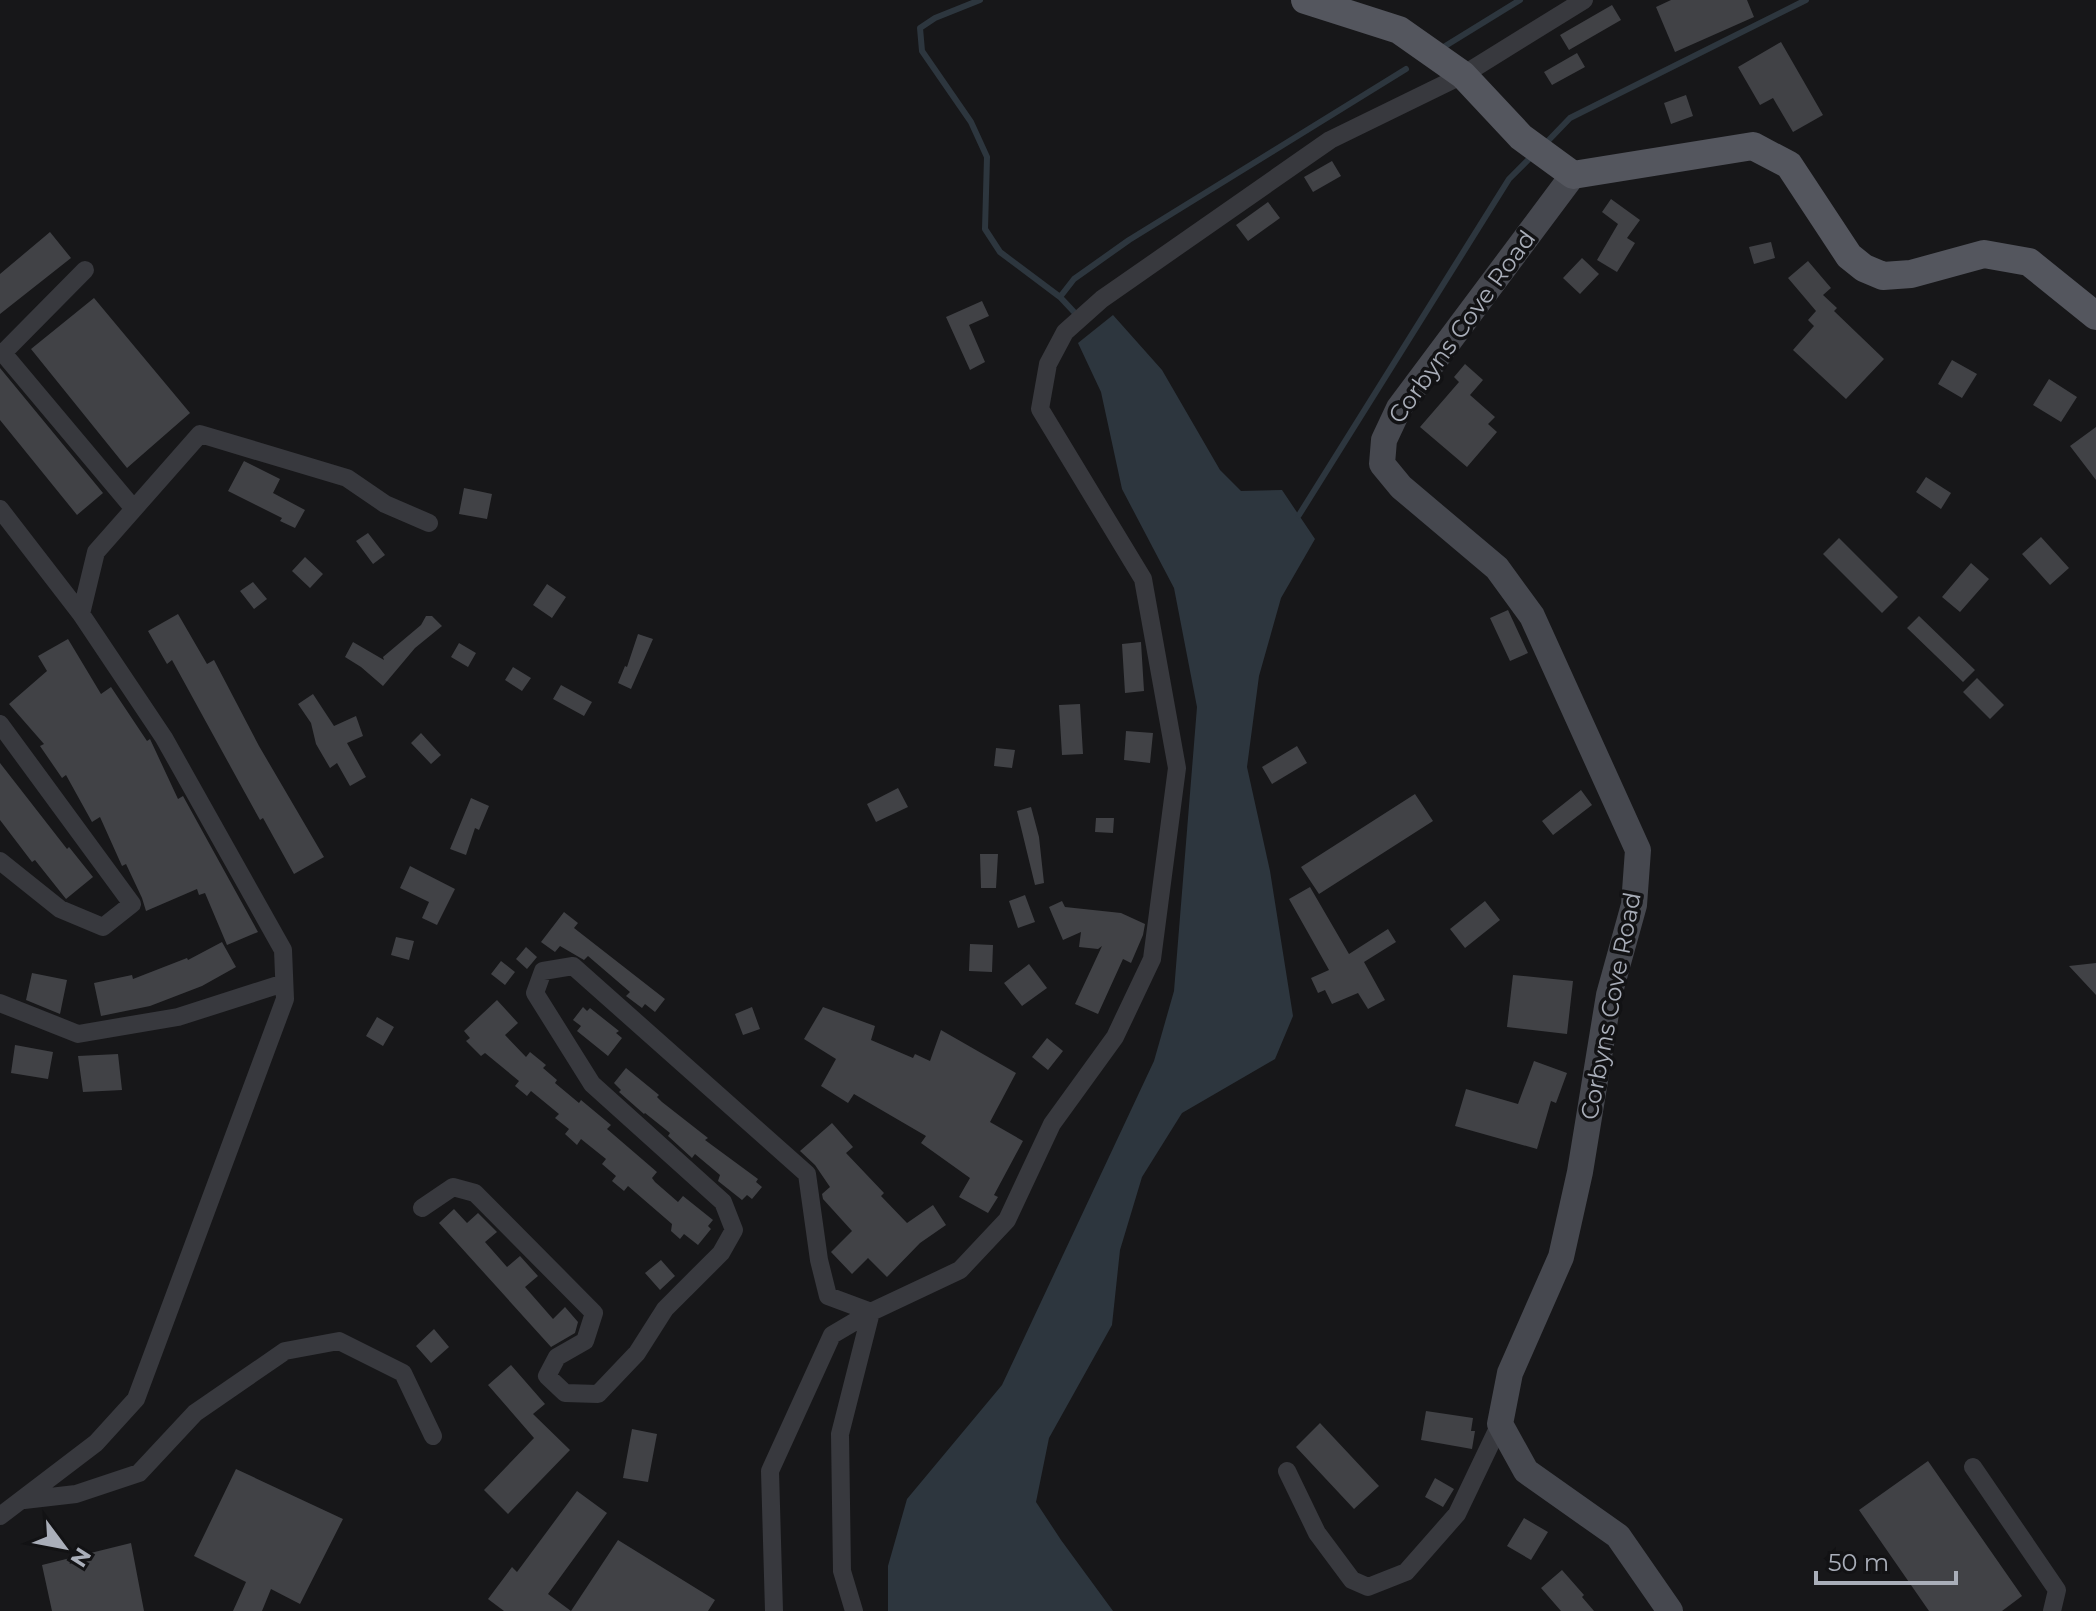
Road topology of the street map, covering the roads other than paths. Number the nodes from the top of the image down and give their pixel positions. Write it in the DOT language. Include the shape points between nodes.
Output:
graph roads {
  1 [pos="1305,0"];
  2 [pos="1584,0"];
  3 [pos="1463,75"];
  4 [pos="1562,167"];
  5 [pos="85,270"];
  6 [pos="2096,316"];
  7 [pos="0,509"];
  8 [pos="134,509"];
  9 [pos="429,523"];
  10 [pos="81,614"];
  11 [pos="0,724"];
  12 [pos="0,861"];
  13 [pos="284,983"];
  14 [pos="0,1003"];
  15 [pos="422,1208"];
  16 [pos="871,1312"];
  17 [pos="1500,1424"];
  18 [pos="433,1436"];
  19 [pos="1973,1467"];
  20 [pos="1287,1471"];
  21 [pos="21,1501"];
  22 [pos="0,1516"];
  23 [pos="774,1611"];
  24 [pos="854,1611"];
  25 [pos="1670,1611"];
  26 [pos="2052,1611"];
  1 -- 3 [label="main road" via="1399,30"];
  2 -- 3 [label="street"];
  3 -- 4 [label="main road" via="1521,137"];
  3 -- 16 [label="street" via="1304,158 1102,299 1065,332 1048,364 1040,409 1143,579 1177,768 1152,959 1115,1037 1052,1124 1007,1220 960,1270"];
  4 -- 6 [label="main road" via="1753,146 1789,165 1849,256 1864,268 1883,276 1911,274 1984,254 2029,262"];
  4 -- 17 [label="main road, Corbyns Cove Road" via="1399,408 1384,440 1382,464 1401,487 1497,568 1532,616 1638,850 1634,905 1609,995 1561,1257 1510,1373"];
  5 -- 8 [label="street" via="3,353"];
  7 -- 10 [label="street"];
  8 -- 9 [label="street" via="200,434 347,478 385,504"];
  8 -- 10 [label="street" via="96,552"];
  10 -- 13 [label="street" via="164,738 283,950"];
  11 -- 12 [label="street" via="132,904 103,927 60,909"];
  13 -- 14 [label="street" via="178,1017 78,1034"];
  13 -- 21 [label="street" via="285,999 136,1399 96,1443"];
  15 -- 16 [label="street" via="453,1187 475,1193 594,1313 585,1341 557,1357 547,1376 565,1393 598,1394 637,1353 665,1309 721,1253 734,1230 723,1202 592,1084 535,993 543,971 573,966 807,1174 828,1296"];
  16 -- 23 [label="street" via="832,1335 770,1471"];
  16 -- 24 [label="street" via="840,1434 842,1571"];
  17 -- 20 [label="street" via="1457,1514 1406,1572 1368,1587 1352,1580 1317,1533"];
  17 -- 25 [label="main road" via="1526,1471 1618,1536"];
  18 -- 21 [label="street" via="403,1373 339,1341 285,1351 195,1413 139,1473 76,1494"];
  19 -- 26 [label="street" via="2057,1590"];
  21 -- 22 [label="street"];
}
